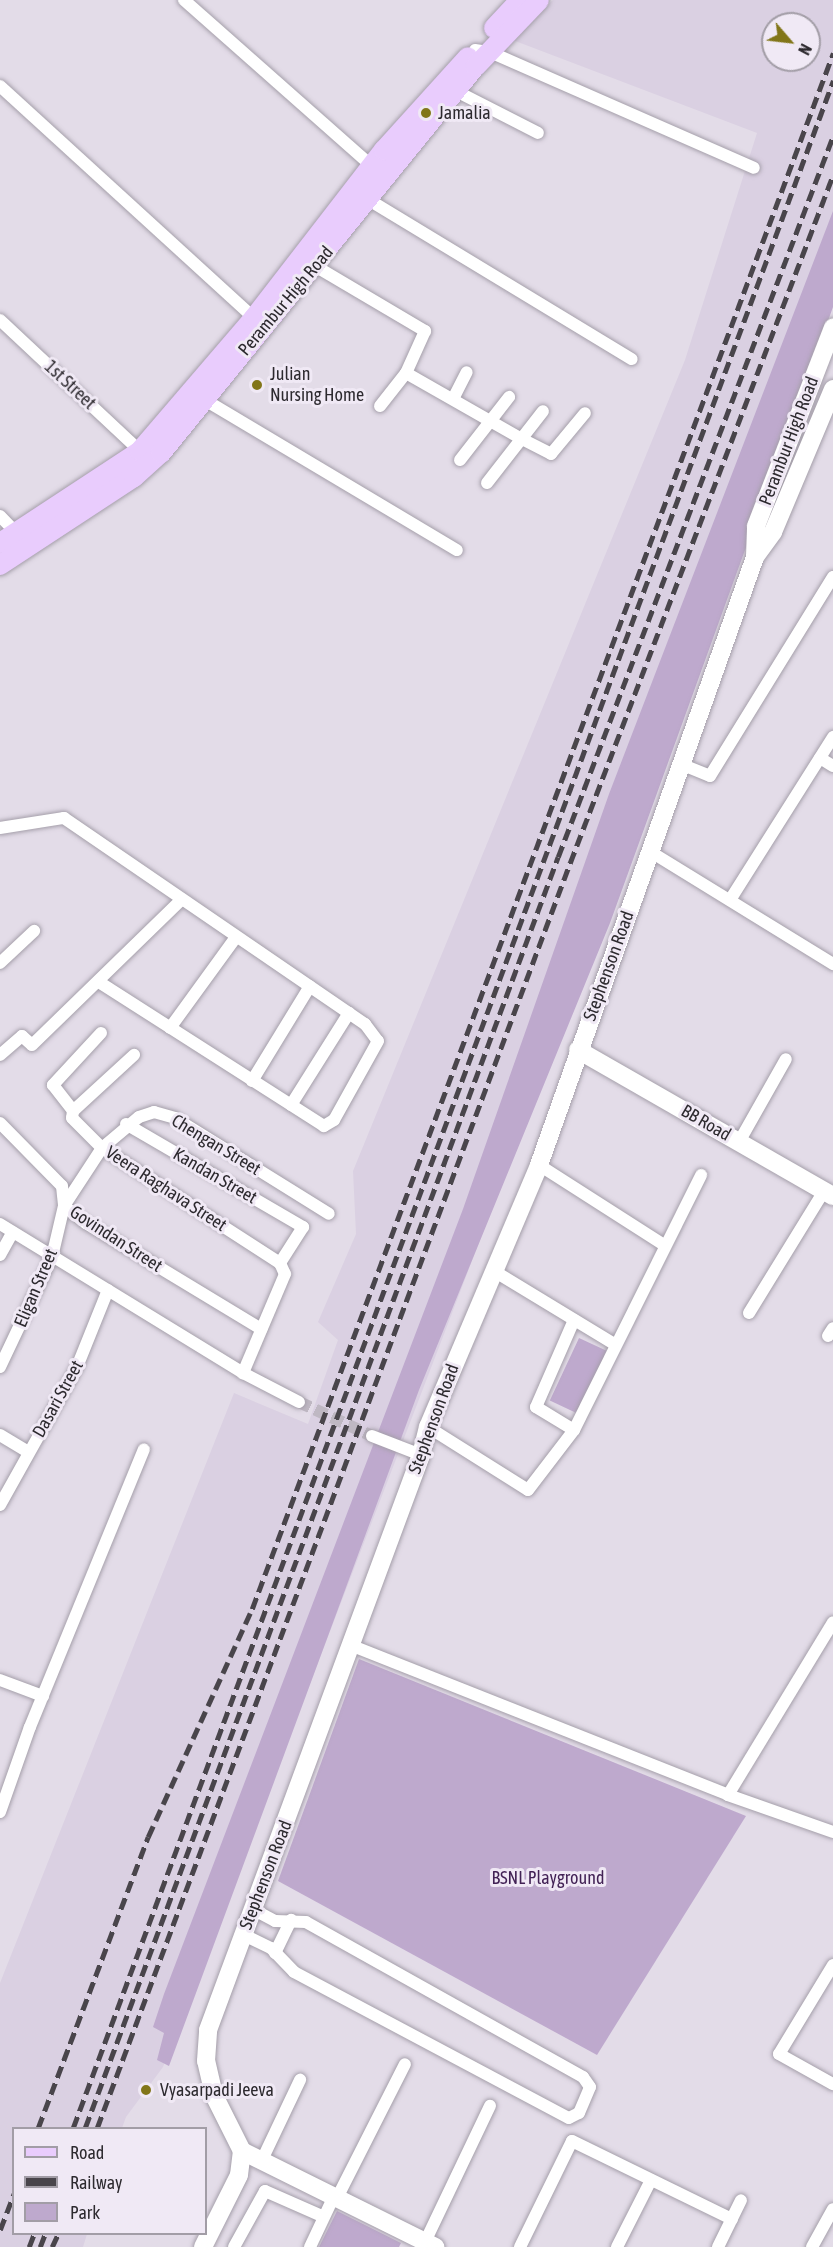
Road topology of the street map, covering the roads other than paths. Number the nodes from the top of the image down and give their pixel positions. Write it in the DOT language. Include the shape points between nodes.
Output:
graph roads {
  1 [pos="183,0"];
  2 [pos="520,0"];
  3 [pos="539,0"];
  4 [pos="482,51"];
  5 [pos="0,86"];
  6 [pos="456,91"];
  7 [pos="538,133"];
  8 [pos="754,168"];
  9 [pos="378,172"];
  10 [pos="369,201"];
  11 [pos="315,266"];
  12 [pos="254,318"];
  13 [pos="0,320"];
  14 [pos="833,327"];
  15 [pos="632,359"];
  16 [pos="467,372"];
  17 [pos="406,373"];
  18 [pos="833,389"];
  19 [pos="198,395"];
  20 [pos="509,398"];
  21 [pos="453,399"];
  22 [pos="380,406"];
  23 [pos="543,411"];
  24 [pos="585,413"];
  25 [pos="489,420"];
  26 [pos="520,438"];
  27 [pos="140,451"];
  28 [pos="460,460"];
  29 [pos="487,483"];
  30 [pos="0,516"];
  31 [pos="15,541"];
  32 [pos="457,550"];
  33 [pos="755,557"];
  34 [pos="0,565"];
  35 [pos="833,577"];
  36 [pos="833,737"];
  37 [pos="820,758"];
  38 [pos="683,765"];
  39 [pos="833,766"];
  40 [pos="0,828"];
  41 [pos="651,852"];
  42 [pos="182,899"];
  43 [pos="729,900"];
  44 [pos="34,931"];
  45 [pos="236,937"];
  46 [pos="0,963"];
  47 [pos="833,964"];
  48 [pos="99,982"];
  49 [pos="310,986"];
  50 [pos="349,1013"];
  51 [pos="170,1028"];
  52 [pos="100,1033"];
  53 [pos="578,1050"];
  54 [pos="0,1055"];
  55 [pos="134,1055"];
  56 [pos="786,1059"];
  57 [pos="252,1081"];
  58 [pos="291,1105"];
  59 [pos="73,1111"];
  60 [pos="0,1123"];
  61 [pos="126,1124"];
  62 [pos="739,1142"];
  63 [pos="102,1148"];
  64 [pos="539,1165"];
  65 [pos="701,1175"];
  66 [pos="828,1194"];
  67 [pos="64,1206"];
  68 [pos="329,1214"];
  69 [pos="0,1224"];
  70 [pos="13,1232"];
  71 [pos="664,1245"];
  72 [pos="0,1255"];
  73 [pos="52,1257"];
  74 [pos="280,1263"];
  75 [pos="494,1271"];
  76 [pos="108,1290"];
  77 [pos="749,1313"];
  78 [pos="574,1320"];
  79 [pos="261,1329"];
  80 [pos="614,1344"];
  81 [pos="0,1367"];
  82 [pos="243,1373"];
  83 [pos="299,1402"];
  84 [pos="428,1426"];
  85 [pos="574,1430"];
  86 [pos="0,1435"];
  87 [pos="372,1436"];
  88 [pos="144,1449"];
  89 [pos="28,1452"];
  90 [pos="422,1455"];
  91 [pos="0,1505"];
  92 [pos="833,1622"];
  93 [pos="350,1645"];
  94 [pos="0,1680"];
  95 [pos="43,1696"];
  96 [pos="728,1795"];
  97 [pos="0,1812"];
  98 [pos="833,1832"];
  99 [pos="262,1914"];
  100 [pos="291,1920"];
  101 [pos="251,1938"];
  102 [pos="275,1953"];
  103 [pos="833,1965"];
  104 [pos="405,2064"];
  105 [pos="300,2080"];
  106 [pos="833,2084"];
  107 [pos="490,2106"];
  108 [pos="242,2151"];
  109 [pos="262,2160"];
  110 [pos="651,2180"];
  111 [pos="336,2197"];
  112 [pos="741,2200"];
  113 [pos="833,2209"];
  114 [pos="324,2217"];
  115 [pos="732,2219"];
  116 [pos="420,2243"];
  117 [pos="203,2247"];
  118 [pos="234,2247"];
  119 [pos="310,2247"];
  120 [pos="520,2247"];
  121 [pos="617,2247"];
  122 [pos="718,2247"];
  123 [pos="812,2247"];
  1 -- 9 [label="street"];
  2 -- 4 [label="main road, Perambur High Road"];
  3 -- 4 [label="main road, Perambur High Road"];
  4 -- 6 [label="main road, Perambur High Road"];
  4 -- 8 [label="street"];
  4 -- 9 [label="main road, Perambur High Road"];
  5 -- 12 [label="street"];
  6 -- 7 [label="street"];
  6 -- 9 [label="main road, Perambur High Road"];
  9 -- 10 [label="main road, Perambur High Road"];
  9 -- 12 [label="main road, Perambur High Road"];
  10 -- 11 [label="main road, Perambur High Road"];
  10 -- 15 [label="street"];
  11 -- 17 [label="street" via="425,331"];
  11 -- 19 [label="main road, Perambur High Road"];
  12 -- 19 [label="main road, Perambur High Road"];
  13 -- 27 [label="street, 1st Street"];
  14 -- 33 [label="main road, Perambur High Road" via="756,526"];
  16 -- 21 [label="street"];
  17 -- 21 [label="street"];
  17 -- 22 [label="street"];
  18 -- 33 [label="main road" via="773,532"];
  19 -- 27 [label="main road, Perambur High Road"];
  19 -- 31 [label="main road, Perambur High Road" via="161,453 134,477"];
  19 -- 32 [label="street"];
  20 -- 25 [label="street"];
  21 -- 25 [label="street"];
  23 -- 26 [label="street"];
  24 -- 26 [label="street" via="551,454"];
  25 -- 26 [label="street"];
  25 -- 28 [label="street"];
  26 -- 29 [label="street"];
  27 -- 31 [label="main road, Perambur High Road"];
  30 -- 31 [label="street"];
  31 -- 34 [label="main road, Perambur High Road"];
  33 -- 38 [label="main road, Stephenson Road"];
  35 -- 38 [label="street" via="710,776"];
  36 -- 37 [label="street"];
  37 -- 39 [label="street"];
  37 -- 43 [label="street"];
  38 -- 41 [label="main road, Stephenson Road"];
  40 -- 42 [label="street" via="64,818"];
  41 -- 43 [label="street"];
  41 -- 53 [label="main road, Stephenson Road"];
  42 -- 45 [label="street"];
  42 -- 48 [label="street"];
  43 -- 47 [label="street"];
  44 -- 46 [label="street"];
  45 -- 49 [label="street"];
  45 -- 51 [label="street"];
  48 -- 51 [label="street"];
  48 -- 54 [label="street" via="32,1045 22,1036"];
  49 -- 50 [label="street"];
  49 -- 57 [label="street"];
  50 -- 58 [label="street"];
  50 -- 58 [label="street" via="365,1024 378,1041 334,1120 324,1126"];
  51 -- 57 [label="street"];
  52 -- 59 [label="street, Veera Raghava Street" via="52,1085"];
  53 -- 62 [label="main road, BB Road"];
  53 -- 64 [label="main road, Stephenson Road"];
  55 -- 59 [label="street"];
  56 -- 62 [label="street"];
  57 -- 58 [label="street"];
  59 -- 63 [label="street, Veera Raghava Street" via="72,1118"];
  60 -- 67 [label="street, Govindan Street" via="62,1186"];
  61 -- 63 [label="street, Chengan Street"];
  61 -- 68 [label="street, Chengan Street" via="154,1112 175,1118"];
  61 -- 74 [label="street, Kandan Street" via="303,1227"];
  62 -- 66 [label="main road, BB Road"];
  63 -- 67 [label="street, Chengan Street"];
  63 -- 74 [label="street, Veera Raghava Street"];
  64 -- 71 [label="street"];
  64 -- 75 [label="main road, Stephenson Road"];
  65 -- 71 [label="street"];
  66 -- 77 [label="street"];
  67 -- 73 [label="street, Eligan Street"];
  67 -- 79 [label="street, Govindan Street"];
  69 -- 70 [label="street"];
  70 -- 72 [label="street"];
  70 -- 73 [label="street"];
  71 -- 80 [label="street"];
  73 -- 76 [label="street"];
  73 -- 81 [label="street, Eligan Street"];
  74 -- 79 [label="street" via="284,1285"];
  75 -- 78 [label="street"];
  75 -- 84 [label="main road, Stephenson Road"];
  76 -- 82 [label="street"];
  76 -- 89 [label="street, Dasari Street" via="77,1367"];
  78 -- 80 [label="street"];
  78 -- 85 [label="street" via="536,1407"];
  79 -- 82 [label="street"];
  80 -- 85 [label="street"];
  82 -- 83 [label="street"];
  84 -- 85 [label="street" via="528,1490"];
  84 -- 90 [label="main road, Stephenson Road"];
  86 -- 89 [label="street"];
  87 -- 90 [label="street"];
  88 -- 95 [label="street"];
  89 -- 91 [label="street, Dasari Street"];
  90 -- 93 [label="main road, Stephenson Road"];
  92 -- 96 [label="street"];
  93 -- 96 [label="street"];
  93 -- 99 [label="main road, Stephenson Road"];
  94 -- 95 [label="street"];
  95 -- 97 [label="street"];
  96 -- 98 [label="street"];
  99 -- 100 [label="street"];
  99 -- 101 [label="main road, Stephenson Road"];
  100 -- 102 [label="street"];
  100 -- 102 [label="street" via="311,1924 583,2077 590,2087 579,2113 569,2118 294,1972"];
  101 -- 102 [label="street"];
  101 -- 108 [label="main road, Stephenson Road" via="208,2030 206,2061 214,2096"];
  103 -- 106 [label="street" via="779,2054"];
  104 -- 111 [label="street"];
  105 -- 109 [label="street"];
  107 -- 116 [label="street"];
  108 -- 109 [label="main road"];
  108 -- 117 [label="main road" via="239,2175"];
  109 -- 111 [label="main road"];
  110 -- 115 [label="street"];
  110 -- 120 [label="street" via="572,2141"];
  110 -- 121 [label="street"];
  111 -- 114 [label="street"];
  111 -- 116 [label="main road"];
  112 -- 115 [label="street"];
  113 -- 123 [label="street"];
  114 -- 118 [label="street" via="265,2191"];
  114 -- 119 [label="street"];
  115 -- 122 [label="street"];
}
